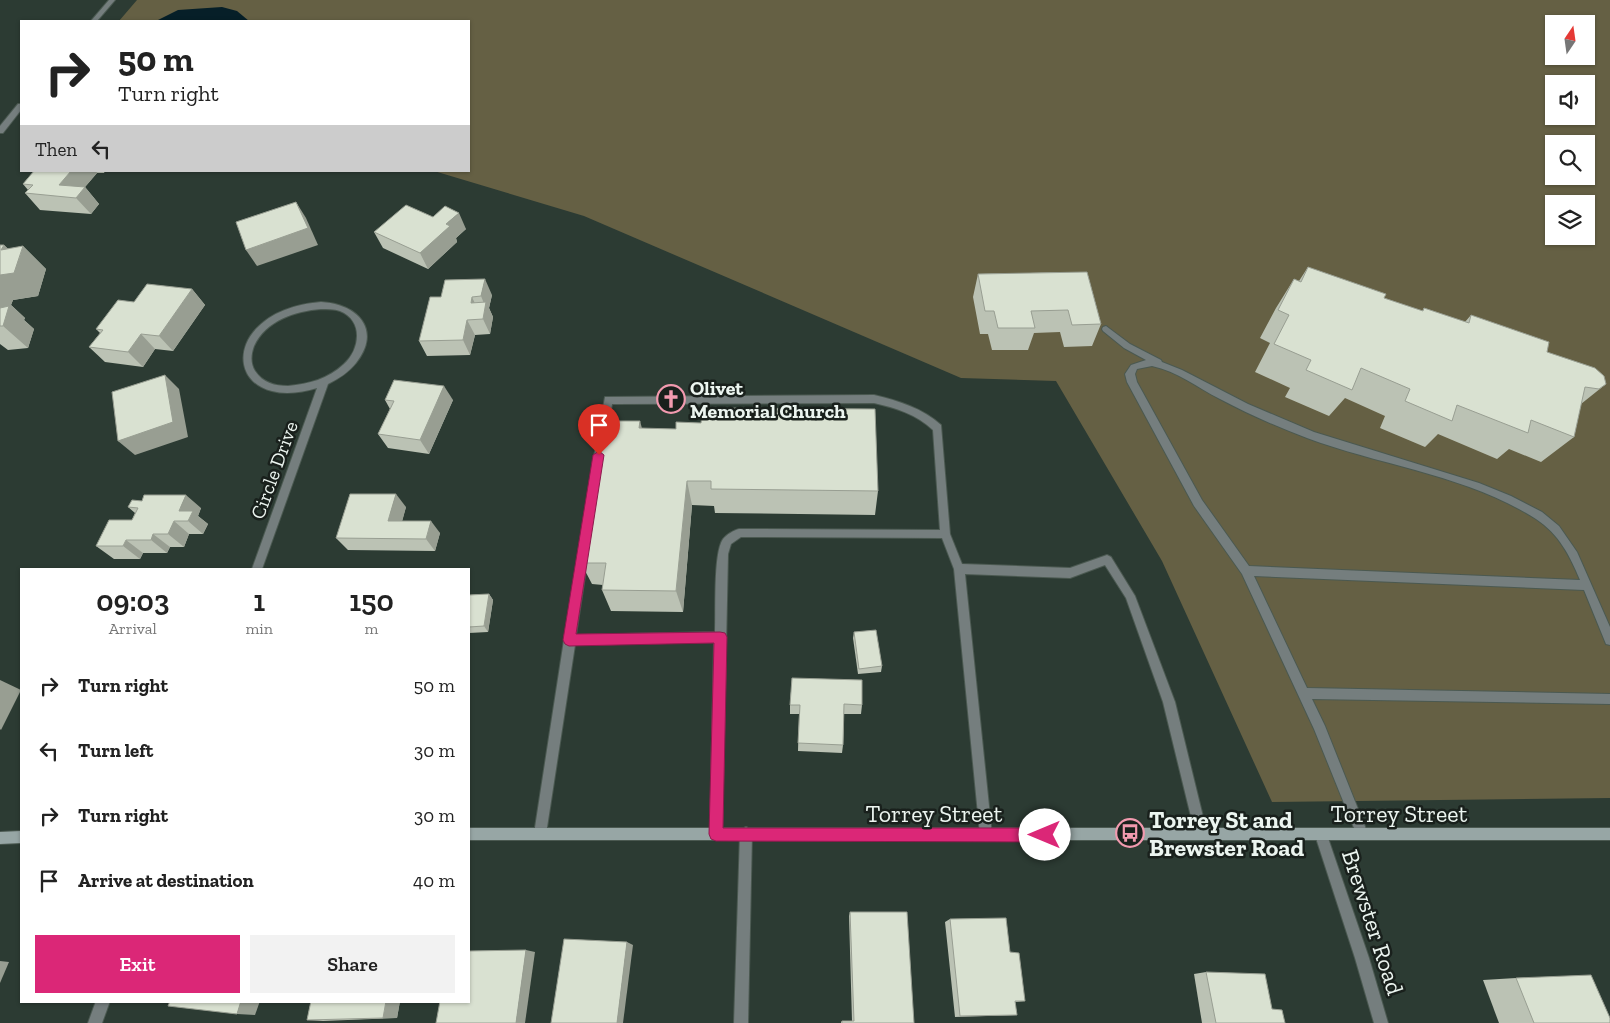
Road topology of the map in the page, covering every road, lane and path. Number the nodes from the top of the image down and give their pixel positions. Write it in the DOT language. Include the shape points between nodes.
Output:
graph roads {
  1 [pos="112,0"];
  2 [pos="95,20"];
  3 [pos="20,107"];
  4 [pos="0,131"];
  5 [pos="1106,330"];
  6 [pos="1166,366"];
  7 [pos="324,382"];
  8 [pos="595,477"];
  9 [pos="946,534"];
  10 [pos="585,544"];
  11 [pos="258,568"];
  12 [pos="959,569"];
  13 [pos="1246,571"];
  14 [pos="1587,585"];
  15 [pos="720,637"];
  16 [pos="569,640"];
  17 [pos="1610,640"];
  18 [pos="1304,693"];
  19 [pos="1610,699"];
  20 [pos="746,833"];
  21 [pos="1202,833"];
  22 [pos="470,834"];
  23 [pos="540,834"];
  24 [pos="716,834"];
  25 [pos="1362,834"];
  26 [pos="1610,834"];
  27 [pos="986,835"];
  28 [pos="1321,835"];
  29 [pos="0,838"];
  30 [pos="20,838"];
  31 [pos="102,1003"];
  32 [pos="96,1023"];
  33 [pos="741,1023"];
  34 [pos="1381,1023"];
  1 -- 2 [label="street"];
  3 -- 4 [label="street"];
  5 -- 6 [label="street" via="1127,346"];
  6 -- 13 [label="street" via="1152,363 1134,367 1130,374 1132,382 1198,503"];
  6 -- 14 [label="street" via="1292,428 1472,484 1538,515 1562,534"];
  7 -- 7 [label="street, Circle Drive" via="283,390 266,385 253,377 247,364 248,350 268,323 286,313 321,305 351,312 360,322 361,346 354,360"];
  7 -- 11 [label="street, Circle Drive"];
  8 -- 9 [label="street" via="608,400 874,399 903,406 926,417 938,428"];
  9 -- 12 [label="street"];
  9 -- 15 [label="street" via="739,533 727,542 723,554"];
  10 -- 16 [label="street"];
  12 -- 21 [label="street" via="1070,572 1107,560 1130,596 1169,702"];
  12 -- 27 [label="street"];
  13 -- 14 [label="street"];
  13 -- 18 [label="street"];
  14 -- 17 [label="street"];
  15 -- 16 [label="street"];
  15 -- 24 [label="street"];
  16 -- 23 [label="street"];
  18 -- 19 [label="street"];
  18 -- 25 [label="street"];
  20 -- 24 [label="main road, Torrey Street"];
  20 -- 27 [label="main road, Torrey Street"];
  20 -- 33 [label="street"];
  21 -- 27 [label="main road, Torrey Street"];
  21 -- 28 [label="main road, Torrey Street"];
  22 -- 23 [label="main road, Torrey Street"];
  23 -- 24 [label="main road, Torrey Street"];
  25 -- 26 [label="main road, Torrey Street"];
  25 -- 28 [label="main road, Torrey Street"];
  28 -- 34 [label="street, Brewster Road"];
  29 -- 30 [label="main road"];
  31 -- 32 [label="street"];
}
